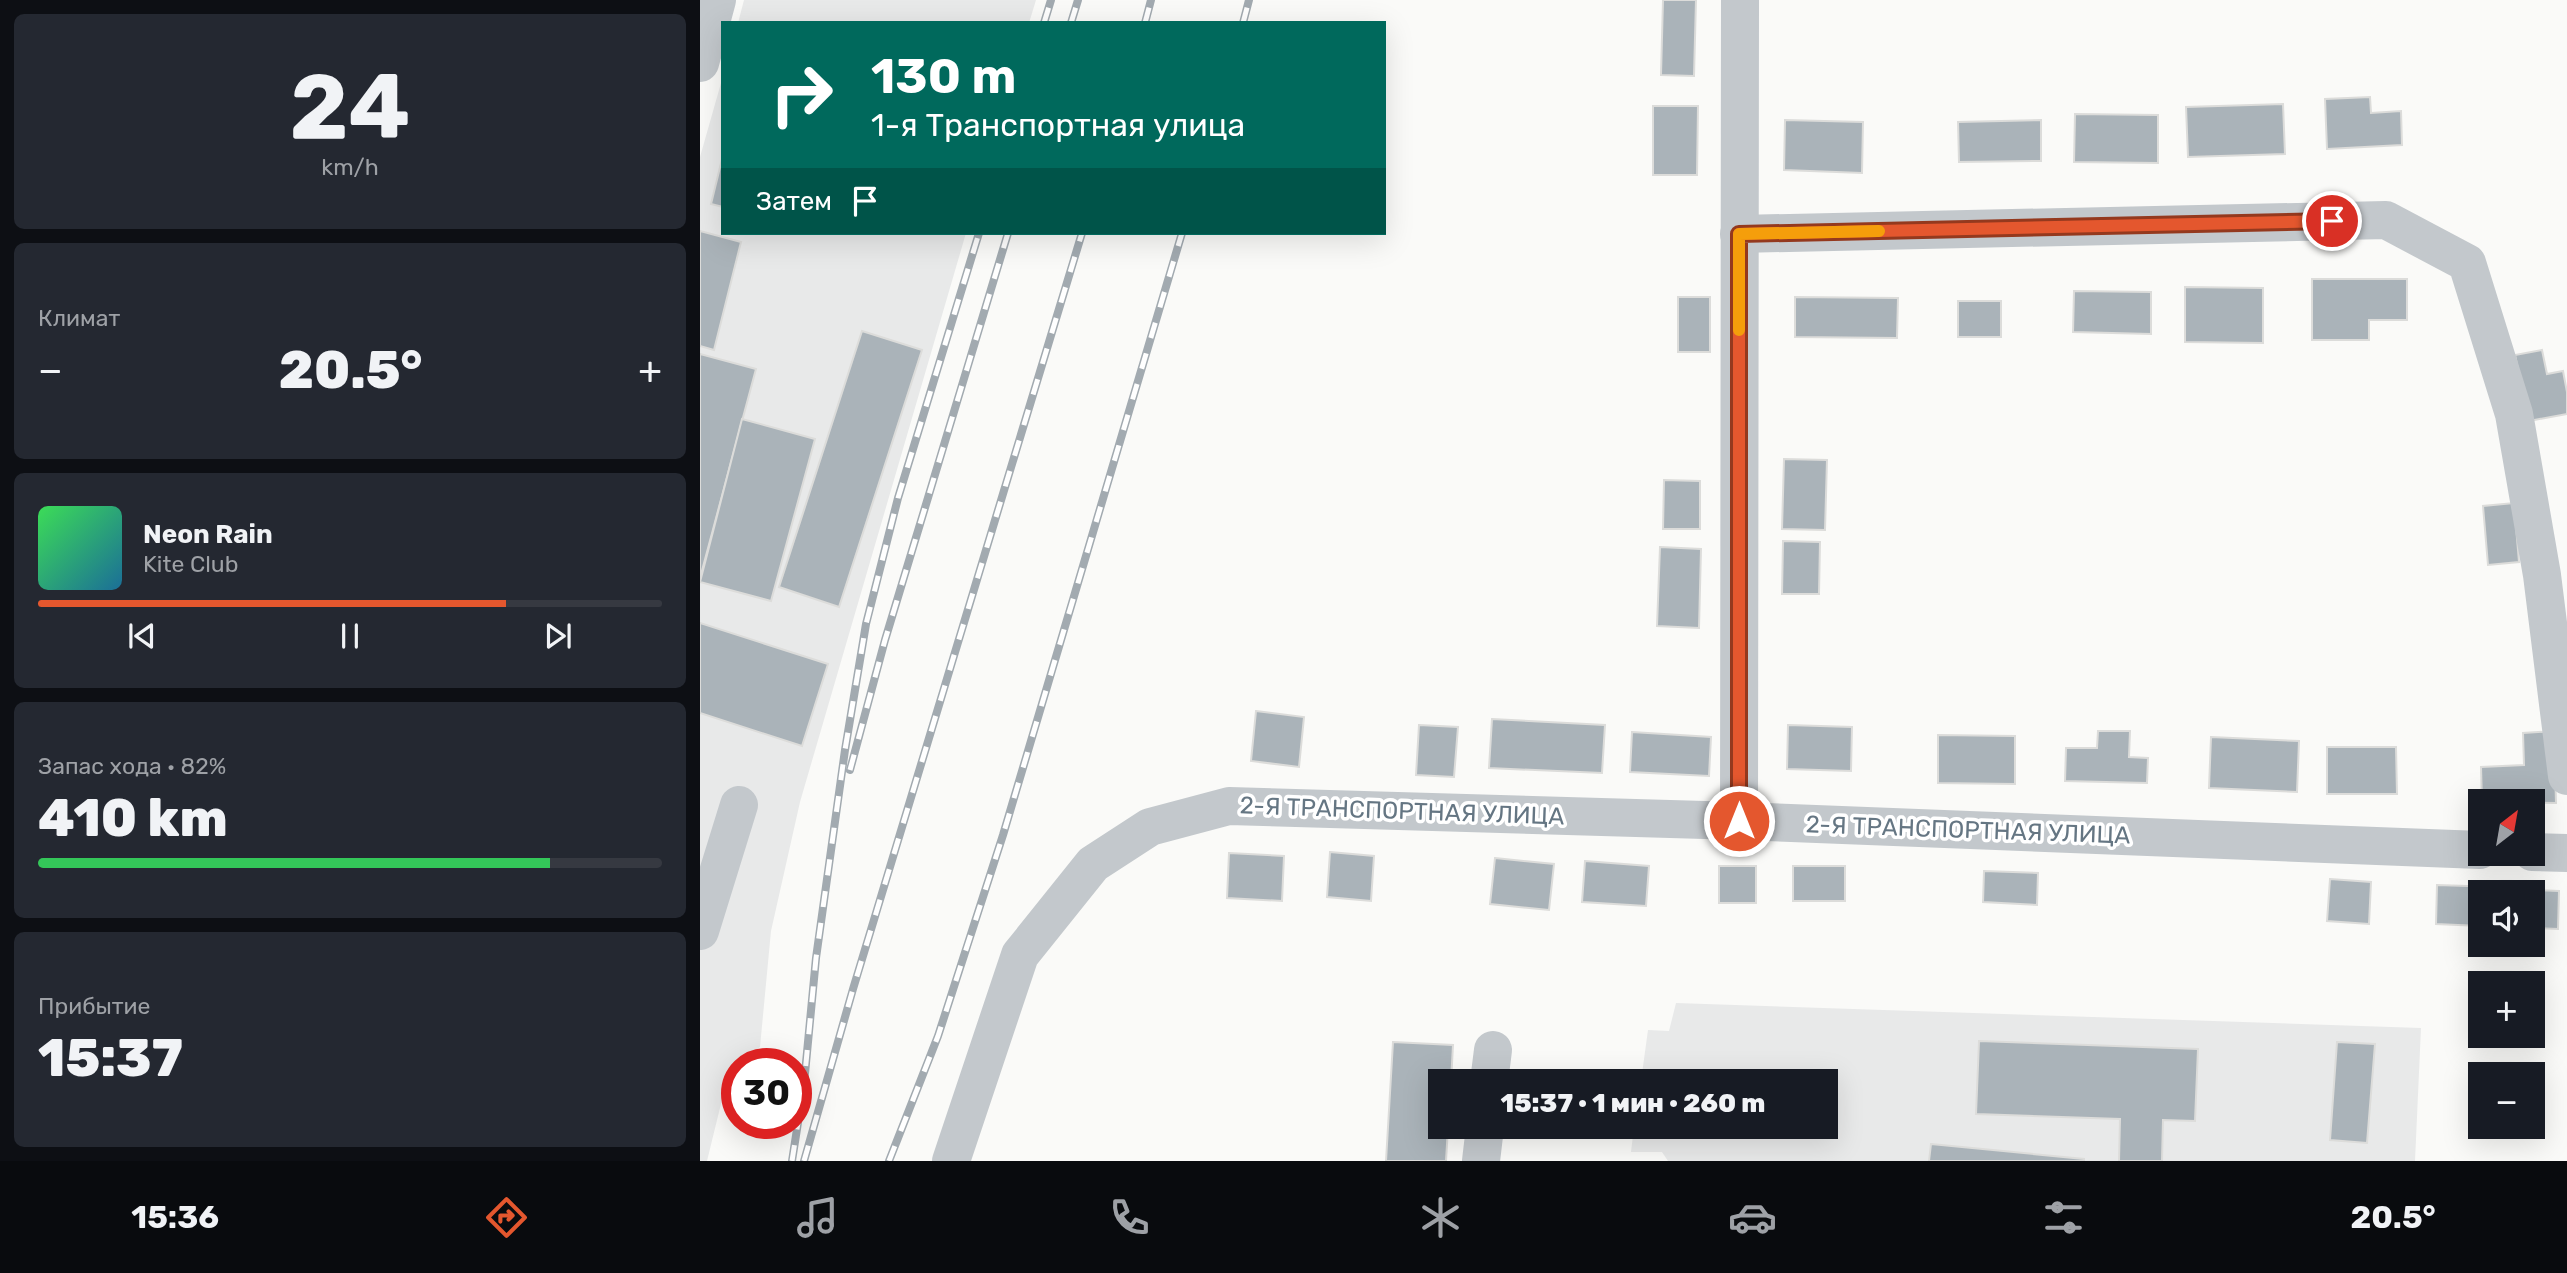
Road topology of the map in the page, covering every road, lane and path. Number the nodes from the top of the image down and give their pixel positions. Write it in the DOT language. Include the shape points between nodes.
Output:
graph roads {
  1 [pos="717,0"];
  2 [pos="1740,0"];
  3 [pos="700,63"];
  4 [pos="1739,234"];
  5 [pos="2567,776"];
  6 [pos="739,805"];
  7 [pos="1739,821"];
  8 [pos="2468,850"];
  9 [pos="2545,852"];
  10 [pos="2567,853"];
  11 [pos="700,931"];
  12 [pos="1484,1139"];
  13 [pos="951,1161"];
  14 [pos="1481,1161"];
  1 -- 3 [label="street"];
  2 -- 4 [label="street"];
  4 -- 5 [label="street" via="2386,220 2467,262 2514,414 2542,575"];
  4 -- 7 [label="street"];
  6 -- 11 [label="street"];
  7 -- 8 [label="street, 2-Я ТРАНСПОРТНАЯ УЛИЦА"];
  7 -- 13 [label="street, 2-Я ТРАНСПОРТНАЯ УЛИЦА" via="1229,806 1150,827 1093,864 1020,955"];
  9 -- 10 [label="street"];
  12 -- 14 [label="street"];
}
